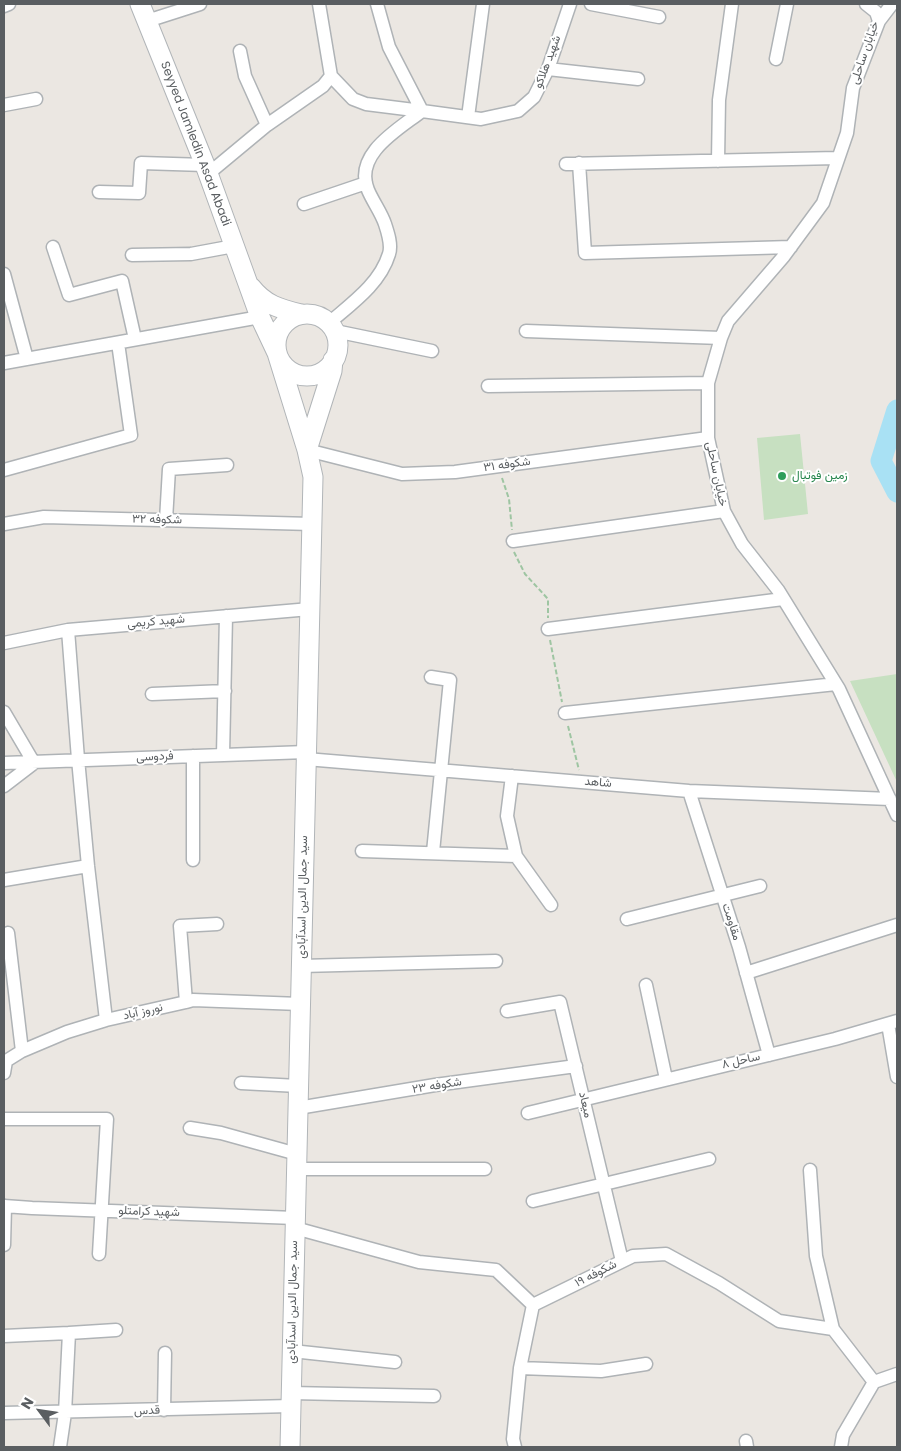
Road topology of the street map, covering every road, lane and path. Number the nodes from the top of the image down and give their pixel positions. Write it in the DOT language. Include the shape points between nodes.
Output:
graph roads {
  1 [pos="9,4"];
  2 [pos="140,4"];
  3 [pos="200,4"];
  4 [pos="319,4"];
  5 [pos="377,4"];
  6 [pos="483,4"];
  7 [pos="570,4"];
  8 [pos="591,4"];
  9 [pos="732,4"];
  10 [pos="787,4"];
  11 [pos="866,4"];
  12 [pos="892,4"];
  13 [pos="4,6"];
  14 [pos="659,17"];
  15 [pos="878,17"];
  16 [pos="147,21"];
  17 [pos="240,51"];
  18 [pos="776,59"];
  19 [pos="548,69"];
  20 [pos="331,76"];
  21 [pos="638,78"];
  22 [pos="36,99"];
  23 [pos="4,106"];
  24 [pos="422,111"];
  25 [pos="468,117"];
  26 [pos="267,125"];
  27 [pos="838,158"];
  28 [pos="718,161"];
  29 [pos="579,163"];
  30 [pos="566,164"];
  31 [pos="206,170"];
  32 [pos="366,182"];
  33 [pos="99,192"];
  34 [pos="304,204"];
  35 [pos="234,246"];
  36 [pos="53,247"];
  37 [pos="791,247"];
  38 [pos="132,255"];
  39 [pos="4,274"];
  40 [pos="249,284"];
  41 [pos="301,314"];
  42 [pos="260,317"];
  43 [pos="332,327"];
  44 [pos="526,331"];
  45 [pos="721,338"];
  46 [pos="135,339"];
  47 [pos="118,342"];
  48 [pos="432,351"];
  49 [pos="277,353"];
  50 [pos="27,359"];
  51 [pos="333,360"];
  52 [pos="4,363"];
  53 [pos="708,383"];
  54 [pos="488,386"];
  55 [pos="708,438"];
  56 [pos="307,450"];
  57 [pos="227,465"];
  58 [pos="4,470"];
  59 [pos="724,510"];
  60 [pos="166,520"];
  61 [pos="4,524"];
  62 [pos="312,524"];
  63 [pos="513,541"];
  64 [pos="783,599"];
  65 [pos="310,609"];
  66 [pos="226,616"];
  67 [pos="548,629"];
  68 [pos="68,630"];
  69 [pos="4,643"];
  70 [pos="431,677"];
  71 [pos="836,684"];
  72 [pos="225,691"];
  73 [pos="152,694"];
  74 [pos="4,712"];
  75 [pos="565,713"];
  76 [pos="223,755"];
  77 [pos="193,756"];
  78 [pos="306,756"];
  79 [pos="78,759"];
  80 [pos="4,763"];
  81 [pos="34,763"];
  82 [pos="440,770"];
  83 [pos="512,776"];
  84 [pos="4,786"];
  85 [pos="689,791"];
  86 [pos="890,799"];
  87 [pos="897,815"];
  88 [pos="362,851"];
  89 [pos="433,852"];
  90 [pos="516,856"];
  91 [pos="193,860"];
  92 [pos="88,866"];
  93 [pos="4,880"];
  94 [pos="760,886"];
  95 [pos="722,896"];
  96 [pos="551,905"];
  97 [pos="627,920"];
  98 [pos="217,924"];
  99 [pos="897,925"];
  100 [pos="8,933"];
  101 [pos="496,961"];
  102 [pos="301,966"];
  103 [pos="746,973"];
  104 [pos="646,985"];
  105 [pos="186,1002"];
  106 [pos="300,1004"];
  107 [pos="507,1012"];
  108 [pos="106,1020"];
  109 [pos="893,1023"];
  110 [pos="22,1051"];
  111 [pos="769,1055"];
  112 [pos="5,1065"];
  113 [pos="576,1066"];
  114 [pos="897,1076"];
  115 [pos="666,1079"];
  116 [pos="241,1083"];
  117 [pos="298,1086"];
  118 [pos="584,1099"];
  119 [pos="298,1108"];
  120 [pos="528,1113"];
  121 [pos="4,1119"];
  122 [pos="190,1128"];
  123 [pos="709,1159"];
  124 [pos="296,1162"];
  125 [pos="485,1169"];
  126 [pos="810,1170"];
  127 [pos="604,1185"];
  128 [pos="533,1201"];
  129 [pos="5,1206"];
  130 [pos="103,1210"];
  131 [pos="295,1223"];
  132 [pos="4,1245"];
  133 [pos="99,1254"];
  134 [pos="622,1261"];
  135 [pos="533,1305"];
  136 [pos="833,1329"];
  137 [pos="116,1330"];
  138 [pos="69,1333"];
  139 [pos="4,1336"];
  140 [pos="292,1351"];
  141 [pos="165,1354"];
  142 [pos="395,1362"];
  143 [pos="646,1364"];
  144 [pos="520,1368"];
  145 [pos="897,1374"];
  146 [pos="874,1382"];
  147 [pos="434,1396"];
  148 [pos="291,1400"];
  149 [pos="164,1410"];
  150 [pos="4,1413"];
  151 [pos="65,1413"];
  152 [pos="60,1447"];
  153 [pos="290,1447"];
  154 [pos="515,1447"];
  155 [pos="842,1447"];
  1 -- 13 [label="street"];
  2 -- 16 [label="main road, Seyyed Jamledin Asad Abadi"];
  3 -- 16 [label="street"];
  4 -- 20 [label="street"];
  5 -- 24 [label="street" via="389,47"];
  6 -- 25 [label="street"];
  7 -- 19 [label="street, شهید هلاکو"];
  8 -- 14 [label="street"];
  9 -- 28 [label="street" via="719,100"];
  10 -- 18 [label="street"];
  11 -- 15 [label="street"];
  12 -- 15 [label="street, خیابان ساحلی"];
  15 -- 27 [label="street, خیابان ساحلی" via="853,88 847,133"];
  16 -- 31 [label="main road, Seyyed Jamledin Asad Abadi"];
  17 -- 26 [label="street" via="245,76"];
  19 -- 21 [label="street"];
  19 -- 25 [label="street, شهید هلاکو" via="534,96 518,111 480,119"];
  20 -- 24 [label="street, شهید هلاکو" via="353,99 366,104"];
  20 -- 26 [label="street" via="323,86"];
  22 -- 23 [label="street"];
  24 -- 25 [label="street, شهید هلاکو"];
  24 -- 32 [label="street" via="387,137 371,157 364,172"];
  26 -- 31 [label="street"];
  27 -- 28 [label="street"];
  27 -- 37 [label="street, خیابان ساحلی" via="822,203"];
  28 -- 29 [label="street"];
  29 -- 30 [label="street"];
  29 -- 37 [label="street" via="585,252"];
  31 -- 33 [label="street" via="141,163 139,193"];
  31 -- 35 [label="main road, Seyyed Jamledin Asad Abadi"];
  32 -- 34 [label="street"];
  32 -- 43 [label="street" via="389,234 389,253 377,278"];
  35 -- 38 [label="street" via="191,254"];
  35 -- 40 [label="main road, Seyyed Jamledin Asad Abadi"];
  36 -- 46 [label="street" via="69,294 122,281"];
  37 -- 45 [label="street, خیابان ساحلی" via="728,321"];
  39 -- 50 [label="street"];
  40 -- 41 [label="main road" via="260,299 282,310"];
  40 -- 42 [label="main road, Seyyed Jamledin Asad Abadi"];
  41 -- 43 [label="main road" via="321,317"];
  41 -- 49 [label="main road" via="284,324 278,333"];
  42 -- 46 [label="street"];
  42 -- 49 [label="main road, Seyyed Jamledin Asad Abadi"];
  43 -- 48 [label="street"];
  43 -- 51 [label="main road" via="337,341"];
  44 -- 45 [label="street"];
  45 -- 53 [label="street, خیابان ساحلی"];
  46 -- 47 [label="street"];
  47 -- 50 [label="street"];
  47 -- 58 [label="street" via="131,435"];
  49 -- 51 [label="main road" via="288,369 302,375 318,373"];
  49 -- 56 [label="main road, سید جمال الدین اسدآبادی"];
  50 -- 52 [label="street"];
  51 -- 56 [label="main road"];
  53 -- 54 [label="street"];
  53 -- 55 [label="street, خیابان ساحلی"];
  55 -- 56 [label="street, شکوفه ۳۱" via="456,472 402,474"];
  55 -- 59 [label="street, خیابان ساحلی"];
  56 -- 62 [label="main road, سید جمال الدین اسدآبادی" via="313,477"];
  57 -- 60 [label="street" via="169,469"];
  59 -- 63 [label="street"];
  59 -- 64 [label="street, خیابان ساحلی" via="742,544"];
  60 -- 61 [label="street, شکوفه ۳۲" via="44,517"];
  60 -- 62 [label="street, شکوفه ۳۲"];
  62 -- 65 [label="main road, سید جمال الدین اسدآبادی"];
  64 -- 67 [label="street"];
  64 -- 71 [label="street, خیابان ساحلی"];
  65 -- 66 [label="street, شهید کریمی"];
  65 -- 78 [label="main road, سید جمال الدین اسدآبادی"];
  66 -- 68 [label="street, شهید کریمی"];
  66 -- 72 [label="street"];
  68 -- 69 [label="street, شهید کریمی"];
  68 -- 79 [label="street"];
  70 -- 82 [label="street" via="450,680"];
  71 -- 75 [label="street"];
  71 -- 86 [label="street, خیابان ساحلی"];
  72 -- 73 [label="street"];
  72 -- 76 [label="street"];
  74 -- 81 [label="street"];
  76 -- 77 [label="street, فردوسی"];
  76 -- 78 [label="street, فردوسی"];
  77 -- 79 [label="street, فردوسی"];
  77 -- 91 [label="street"];
  78 -- 82 [label="street, شاهد"];
  78 -- 102 [label="main road, سید جمال الدین اسدآبادی"];
  79 -- 81 [label="street, فردوسی"];
  79 -- 92 [label="street"];
  80 -- 81 [label="street, فردوسی"];
  81 -- 84 [label="street"];
  82 -- 83 [label="street, شاهد"];
  82 -- 89 [label="street"];
  83 -- 85 [label="street, شاهد"];
  83 -- 90 [label="street" via="507,816"];
  85 -- 86 [label="street, شاهد"];
  85 -- 95 [label="street, مقاومت"];
  86 -- 87 [label="street, خیابان ساحلی"];
  88 -- 89 [label="street"];
  89 -- 90 [label="street"];
  90 -- 96 [label="street"];
  92 -- 93 [label="street"];
  92 -- 108 [label="street"];
  94 -- 95 [label="street"];
  95 -- 97 [label="street"];
  95 -- 103 [label="street, مقاومت"];
  98 -- 105 [label="street" via="180,926"];
  99 -- 103 [label="street"];
  100 -- 110 [label="street"];
  101 -- 102 [label="street"];
  102 -- 106 [label="main road, سید جمال الدین اسدآبادی"];
  103 -- 111 [label="street, مقاومت"];
  104 -- 115 [label="street"];
  105 -- 106 [label="street, نوروز آباد"];
  105 -- 108 [label="street, نوروز آباد"];
  106 -- 117 [label="main road, سید جمال الدین اسدآبادی"];
  107 -- 113 [label="street, میعاد" via="560,1002"];
  108 -- 110 [label="street, نوروز آباد"];
  109 -- 111 [label="street, ساحل ۸"];
  109 -- 114 [label="street"];
  110 -- 112 [label="street, نوروز آباد"];
  111 -- 115 [label="street, ساحل ۸"];
  113 -- 118 [label="street, میعاد"];
  113 -- 119 [label="street, شکوفه ۲۳"];
  115 -- 118 [label="street, ساحل ۸"];
  116 -- 117 [label="street"];
  117 -- 119 [label="main road, سید جمال الدین اسدآبادی"];
  118 -- 120 [label="street, ساحل ۸"];
  118 -- 127 [label="street, میعاد"];
  119 -- 124 [label="main road, سید جمال الدین اسدآبادی"];
  121 -- 130 [label="street" via="107,1119"];
  122 -- 124 [label="street" via="221,1133"];
  123 -- 127 [label="street"];
  124 -- 125 [label="street"];
  124 -- 131 [label="main road, سید جمال الدین اسدآبادی"];
  126 -- 136 [label="street" via="816,1256"];
  127 -- 128 [label="street"];
  127 -- 134 [label="street, میعاد"];
  129 -- 130 [label="street, شهید کرامتلو"];
  129 -- 132 [label="street"];
  130 -- 131 [label="street, شهید کرامتلو"];
  130 -- 133 [label="street"];
  131 -- 135 [label="street" via="419,1262 496,1270"];
  131 -- 140 [label="main road, سید جمال الدین اسدآبادی"];
  134 -- 135 [label="street, شکوفه ۱۹"];
  134 -- 136 [label="street, شکوفه ۱۹" via="633,1256 666,1254 779,1320"];
  135 -- 144 [label="street"];
  136 -- 146 [label="street"];
  137 -- 138 [label="street"];
  138 -- 139 [label="street"];
  138 -- 151 [label="street"];
  140 -- 142 [label="street"];
  140 -- 148 [label="main road, سید جمال الدین اسدآبادی"];
  141 -- 149 [label="street"];
  143 -- 144 [label="street" via="601,1371"];
  144 -- 154 [label="street" via="513,1439"];
  145 -- 146 [label="street"];
  146 -- 155 [label="street" via="843,1435"];
  147 -- 148 [label="street, قدس"];
  148 -- 149 [label="street, قدس"];
  148 -- 153 [label="main road, سید جمال الدین اسدآبادی"];
  149 -- 151 [label="street, قدس"];
  150 -- 151 [label="street, قدس"];
  151 -- 152 [label="street"];
}
